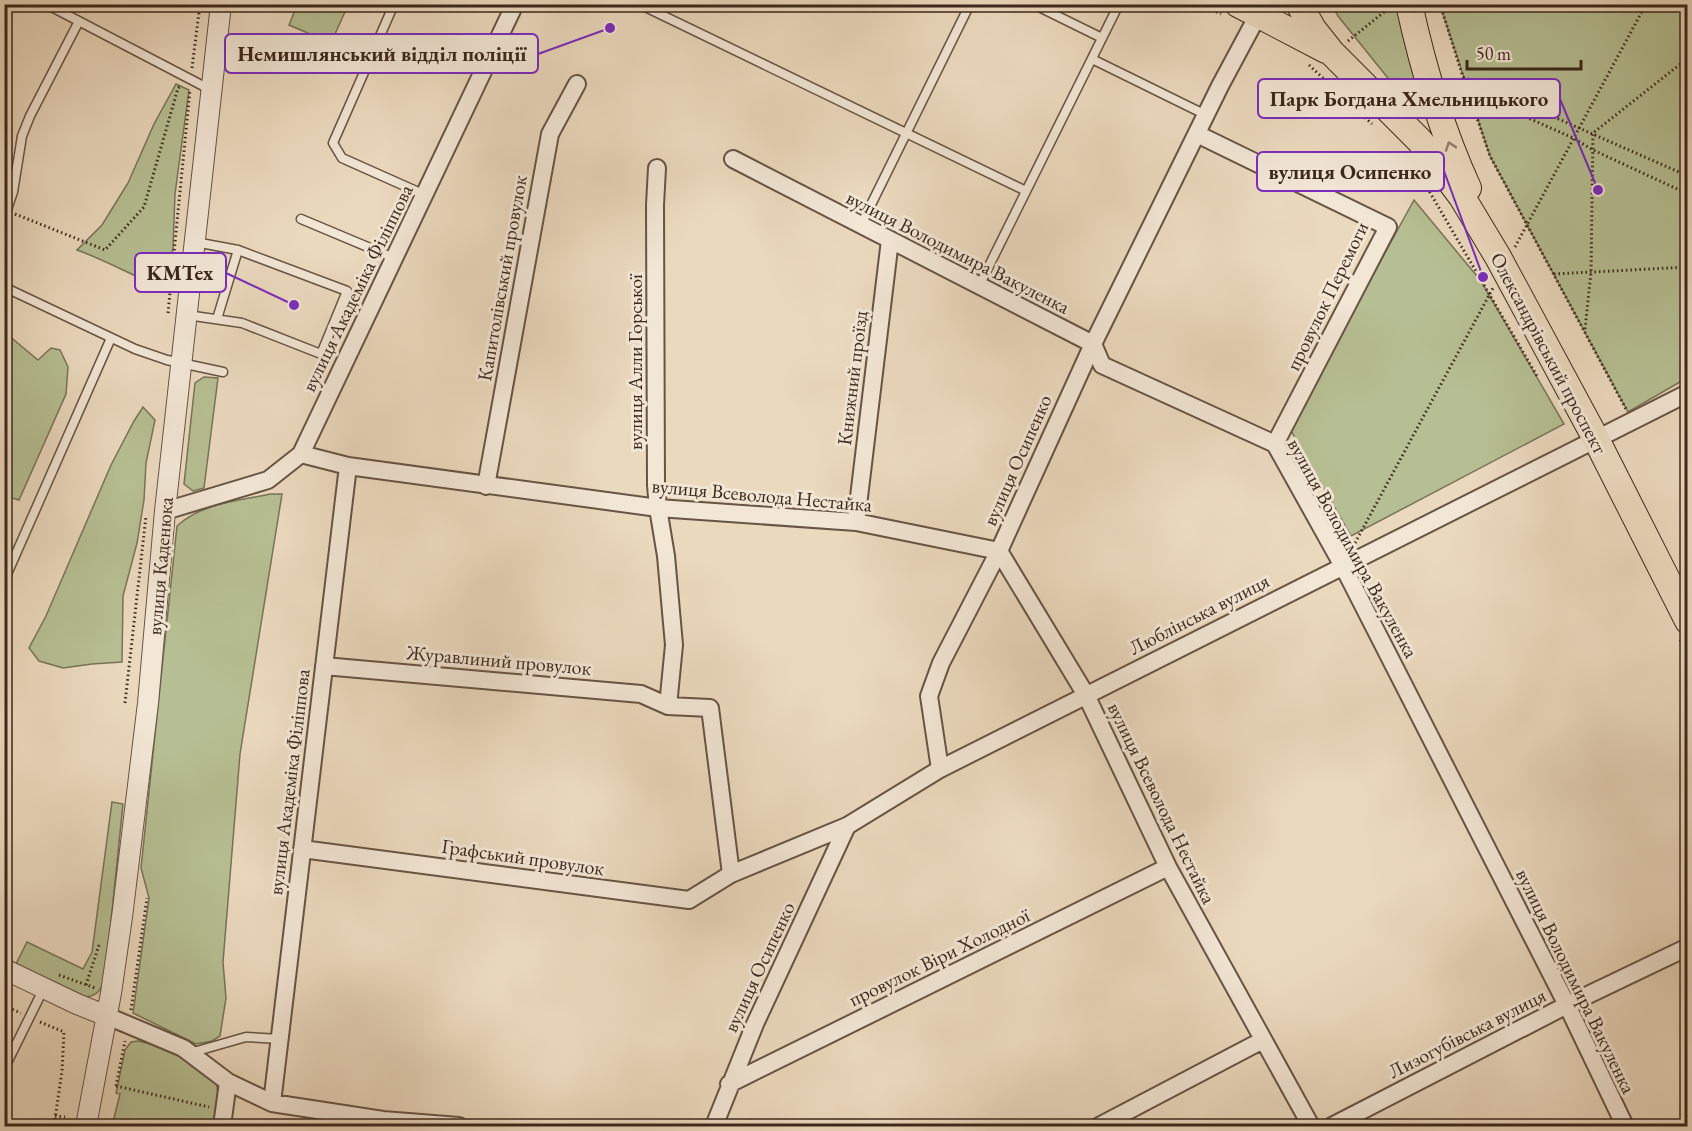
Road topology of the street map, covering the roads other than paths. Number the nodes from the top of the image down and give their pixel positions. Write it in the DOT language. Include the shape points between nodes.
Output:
graph roads {
  1 [pos="46,4"];
  2 [pos="221,4"];
  3 [pos="394,4"];
  4 [pos="515,4"];
  5 [pos="639,4"];
  6 [pos="970,4"];
  7 [pos="1032,4"];
  8 [pos="1119,4"];
  9 [pos="1299,4"];
  10 [pos="1409,4"];
  11 [pos="1254,8"];
  12 [pos="79,21"];
  13 [pos="1102,38"];
  14 [pos="1332,53"];
  15 [pos="1092,59"];
  16 [pos="577,84"];
  17 [pos="212,91"];
  18 [pos="1206,115"];
  19 [pos="908,133"];
  20 [pos="1197,134"];
  21 [pos="733,159"];
  22 [pos="657,168"];
  23 [pos="1026,190"];
  24 [pos="425,195"];
  25 [pos="6,214"];
  26 [pos="301,219"];
  27 [pos="861,225"];
  28 [pos="890,240"];
  29 [pos="195,242"];
  30 [pos="238,250"];
  31 [pos="1498,257"];
  32 [pos="394,258"];
  33 [pos="979,286"];
  34 [pos="4,287"];
  35 [pos="187,315"];
  36 [pos="217,319"];
  37 [pos="111,338"];
  38 [pos="1093,344"];
  39 [pos="181,362"];
  40 [pos="223,372"];
  41 [pos="1688,393"];
  42 [pos="1596,439"];
  43 [pos="1275,444"];
  44 [pos="301,454"];
  45 [pos="348,466"];
  46 [pos="486,486"];
  47 [pos="658,508"];
  48 [pos="165,511"];
  49 [pos="856,522"];
  50 [pos="999,551"];
  51 [pos="1343,566"];
  52 [pos="4,581"];
  53 [pos="1688,621"];
  54 [pos="324,666"];
  55 [pos="1086,694"];
  56 [pos="668,706"];
  57 [pos="940,769"];
  58 [pos="847,826"];
  59 [pos="302,849"];
  60 [pos="1168,867"];
  61 [pos="730,874"];
  62 [pos="1688,947"];
  63 [pos="4,969"];
  64 [pos="45,987"];
  65 [pos="1567,1005"];
  66 [pos="107,1016"];
  67 [pos="280,1039"];
  68 [pos="1263,1040"];
  69 [pos="189,1053"];
  70 [pos="4,1069"];
  71 [pos="228,1082"];
  72 [pos="729,1084"];
  73 [pos="272,1104"];
  74 [pos="224,1118"];
  75 [pos="383,1123"];
  76 [pos="86,1126"];
  77 [pos="459,1126"];
  78 [pos="714,1126"];
  79 [pos="1099,1126"];
  80 [pos="1311,1126"];
  81 [pos="1332,1126"];
  82 [pos="1625,1126"];
  1 -- 12 [label="lane"];
  2 -- 17 [label="street, вулиця Каденюка"];
  3 -- 24 [label="lane" via="333,143 342,158"];
  4 -- 24 [label="street, вулиця Академіка Філіппова"];
  5 -- 19 [label="lane"];
  6 -- 19 [label="lane"];
  7 -- 13 [label="lane"];
  8 -- 13 [label="lane"];
  9 -- 14 [label="main road, Олександрівський проспект"];
  31 -- 10 [label="main road, one-way" via="1455,158 1425,71"];
  11 -- 14 [label="main road, Олександрівський проспект"];
  11 -- 18 [label="street, вулиця Осипенко"];
  12 -- 17 [label="lane"];
  12 -- 25 [label="lane" via="21,136"];
  13 -- 15 [label="lane"];
  14 -- 31 [label="main road, Олександрівський проспект" via="1420,141 1462,197"];
  15 -- 18 [label="lane"];
  15 -- 23 [label="lane"];
  16 -- 46 [label="street, Капитолівський провулок" via="550,134"];
  17 -- 29 [label="street, вулиця Каденюка"];
  18 -- 20 [label="street, вулиця Осипенко"];
  19 -- 23 [label="lane"];
  19 -- 27 [label="lane"];
  20 -- 38 [label="street, вулиця Осипенко"];
  20 -- 43 [label="street, провулок Перемоги" via="1388,227"];
  21 -- 27 [label="street, вулиця Володимира Вакуленка"];
  22 -- 47 [label="street, вулиця Алли Горської"];
  23 -- 33 [label="lane"];
  24 -- 32 [label="street, вулиця Академіка Філіппова"];
  26 -- 32 [label="lane"];
  27 -- 28 [label="street, вулиця Володимира Вакуленка"];
  28 -- 33 [label="street, вулиця Володимира Вакуленка"];
  28 -- 49 [label="street, Книжний проїзд"];
  29 -- 30 [label="lane"];
  29 -- 35 [label="street, вулиця Каденюка"];
  30 -- 36 [label="lane"];
  30 -- 36 [label="lane" via="347,291 321,354 242,324"];
  31 -- 42 [label="main road, Олександрівський проспект"];
  32 -- 44 [label="street, вулиця Академіка Філіппова"];
  33 -- 38 [label="street, вулиця Володимира Вакуленка"];
  34 -- 37 [label="lane"];
  35 -- 36 [label="lane"];
  35 -- 39 [label="street, вулиця Каденюка"];
  37 -- 39 [label="lane"];
  37 -- 52 [label="lane"];
  38 -- 43 [label="street, вулиця Володимира Вакуленка" via="1102,365"];
  38 -- 50 [label="street, вулиця Осипенко"];
  39 -- 40 [label="lane"];
  39 -- 48 [label="street, вулиця Каденюка"];
  41 -- 42 [label="street, Люблінська вулиця"];
  42 -- 51 [label="street, Люблінська вулиця"];
  42 -- 53 [label="main road, Олександрівський проспект"];
  43 -- 51 [label="street, вулиця Володимира Вакуленка"];
  44 -- 45 [label="street, вулиця Всеволода Нестайка"];
  44 -- 48 [label="street, вулиця Академіка Філіппова" via="268,480"];
  45 -- 46 [label="street, вулиця Всеволода Нестайка"];
  45 -- 54 [label="street, вулиця Академіка Філіппова"];
  46 -- 47 [label="street, вулиця Всеволода Нестайка"];
  47 -- 49 [label="street, вулиця Всеволода Нестайка"];
  47 -- 56 [label="street, вулиця Алли Горської" via="674,645"];
  48 -- 66 [label="street, вулиця Каденюка" via="148,702"];
  49 -- 50 [label="street, вулиця Всеволода Нестайка"];
  50 -- 55 [label="street, вулиця Всеволода Нестайка"];
  50 -- 57 [label="street, вулиця Осипенко" via="941,663 929,696"];
  51 -- 55 [label="street, Люблінська вулиця"];
  51 -- 65 [label="street, вулиця Володимира Вакуленка"];
  54 -- 56 [label="street, Журавлиний провулок" via="641,694"];
  54 -- 59 [label="street, вулиця Академіка Філіппова"];
  55 -- 57 [label="street, Люблінська вулиця"];
  55 -- 60 [label="street, вулиця Всеволода Нестайка"];
  56 -- 61 [label="street" via="710,708"];
  57 -- 58 [label="street, Люблінська вулиця"];
  58 -- 61 [label="street, Люблінська вулиця"];
  58 -- 72 [label="street, вулиця Осипенко"];
  59 -- 61 [label="street, Графський провулок" via="689,900"];
  59 -- 67 [label="street, вулиця Академіка Філіппова"];
  60 -- 68 [label="street, вулиця Всеволода Нестайка"];
  60 -- 72 [label="street, провулок Віри Холодної"];
  62 -- 65 [label="street, Лизогубівська вулиця"];
  63 -- 64 [label="street"];
  64 -- 66 [label="street"];
  64 -- 70 [label="lane"];
  65 -- 81 [label="street, Лизогубівська вулиця"];
  65 -- 82 [label="street, вулиця Володимира Вакуленка"];
  66 -- 69 [label="street"];
  66 -- 76 [label="street, вулиця Каденюка"];
  67 -- 69 [label="lane" via="246,1037"];
  67 -- 73 [label="street, вулиця Академіка Філіппова"];
  68 -- 79 [label="street"];
  68 -- 80 [label="street, вулиця Всеволода Нестайка"];
  69 -- 71 [label="street"];
  71 -- 73 [label="street"];
  71 -- 74 [label="street"];
  72 -- 78 [label="street, вулиця Осипенко"];
  73 -- 75 [label="street"];
  75 -- 77 [label="street"];
}
